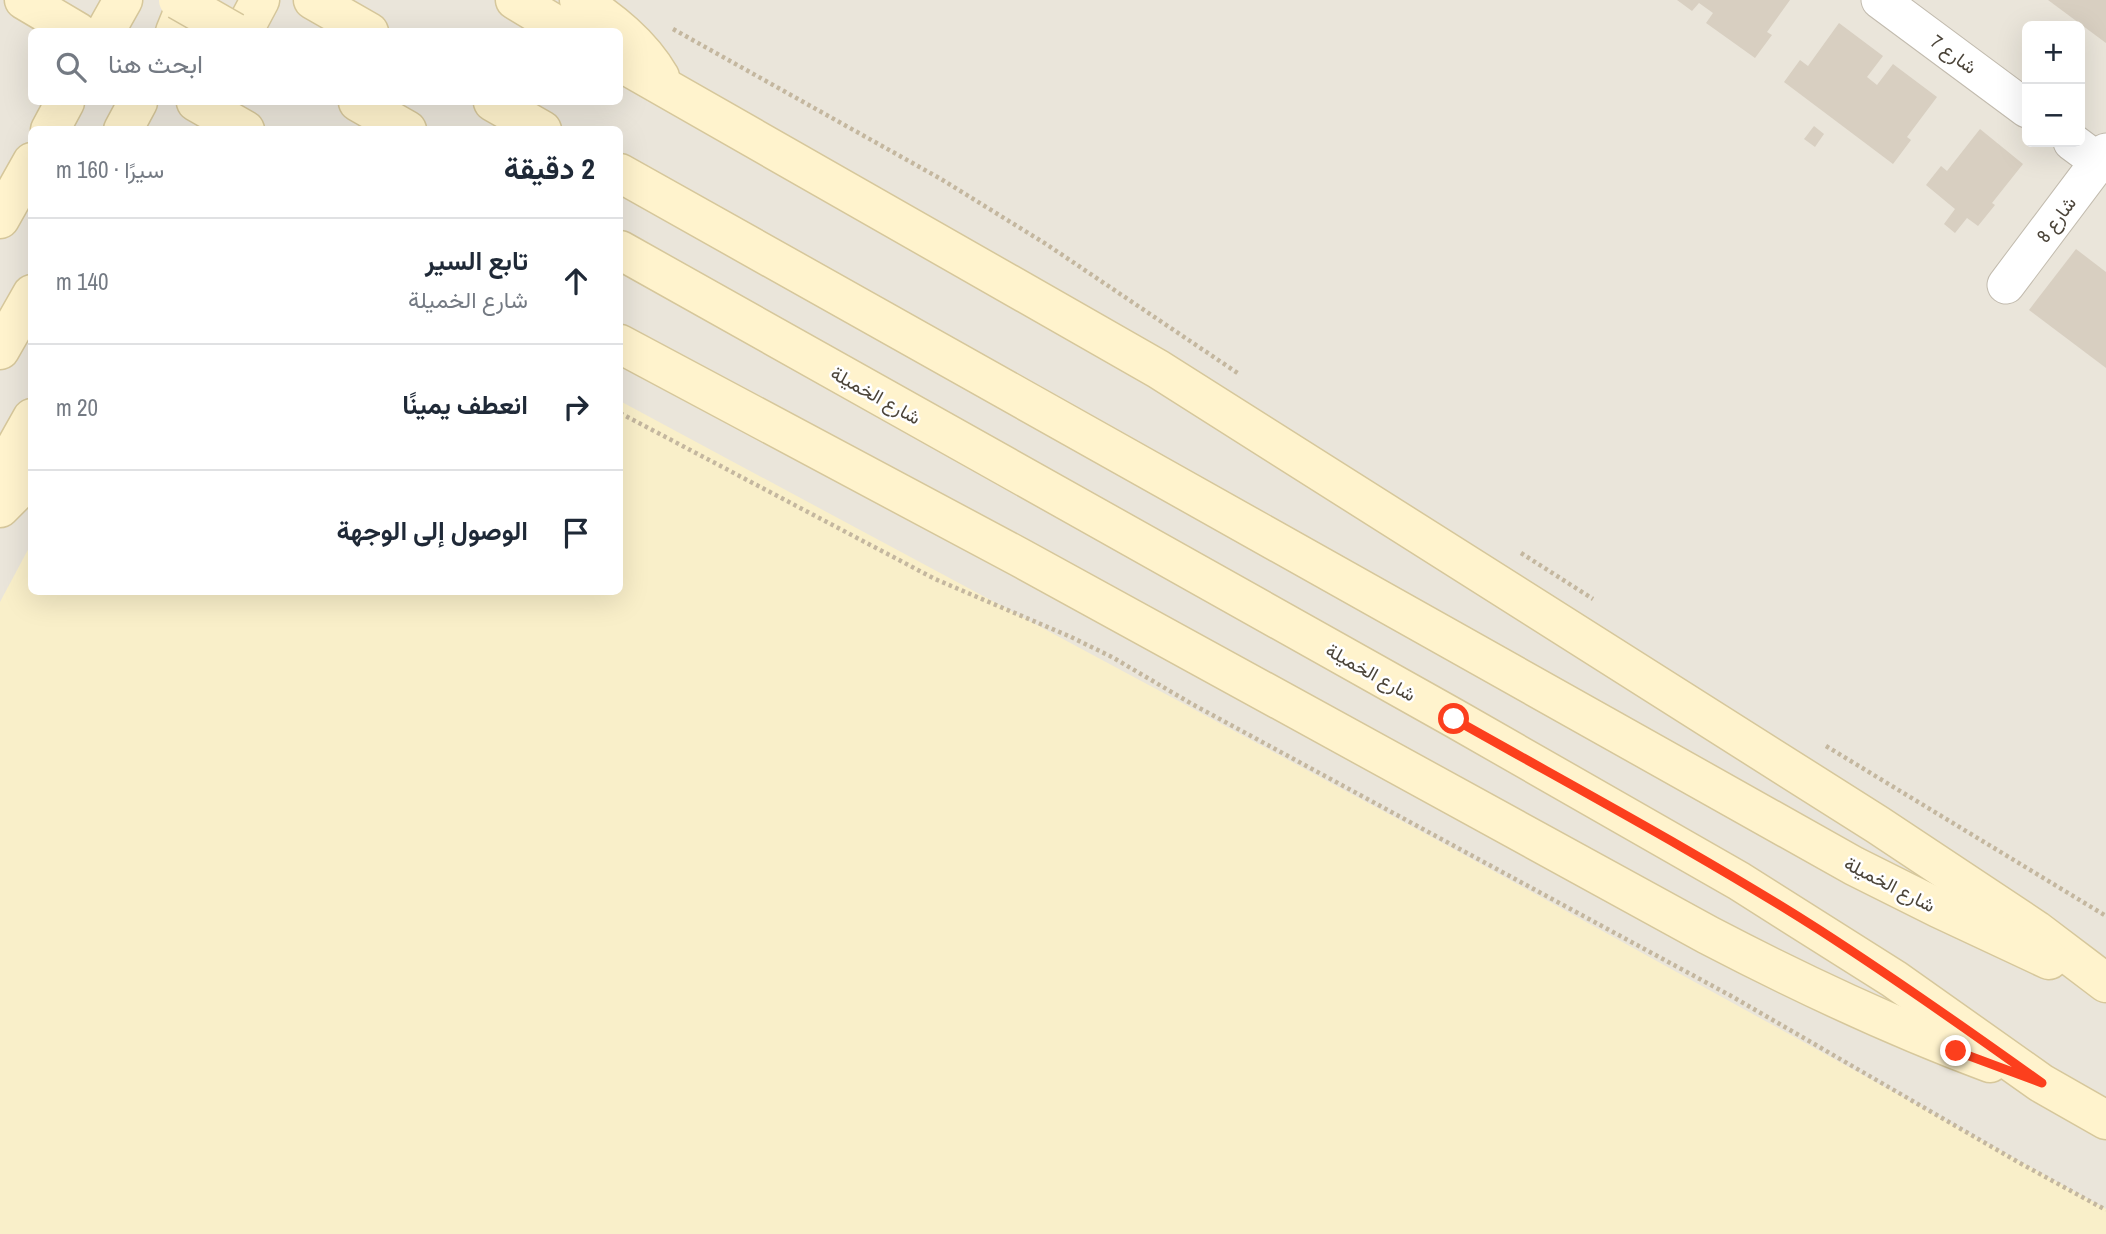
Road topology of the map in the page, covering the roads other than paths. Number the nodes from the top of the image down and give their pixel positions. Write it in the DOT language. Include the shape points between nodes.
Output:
graph roads {
  1 [pos="24,0"];
  2 [pos="123,0"];
  3 [pos="178,0"];
  4 [pos="188,0"];
  5 [pos="221,0"];
  6 [pos="260,0"];
  7 [pos="313,0"];
  8 [pos="514,0"];
  9 [pos="579,0"];
  10 [pos="1880,0"];
  11 [pos="71,28"];
  12 [pos="107,28"];
  13 [pos="177,28"];
  14 [pos="216,28"];
  15 [pos="227,28"];
  16 [pos="245,28"];
  17 [pos="362,28"];
  18 [pos="561,28"];
  19 [pos="618,28"];
  20 [pos="623,33"];
  21 [pos="623,64"];
  22 [pos="669,90"];
  23 [pos="2022,104"];
  24 [pos="63,105"];
  25 [pos="136,105"];
  26 [pos="363,105"];
  27 [pos="498,105"];
  28 [pos="199,108"];
  29 [pos="52,126"];
  30 [pos="125,126"];
  31 [pos="237,126"];
  32 [pos="400,126"];
  33 [pos="535,126"];
  34 [pos="2092,152"];
  35 [pos="28,169"];
  36 [pos="623,175"];
  37 [pos="0,219"];
  38 [pos="623,252"];
  39 [pos="2006,285"];
  40 [pos="28,300"];
  41 [pos="623,346"];
  42 [pos="0,350"];
  43 [pos="28,425"];
  44 [pos="0,475"];
  45 [pos="28,480"];
  46 [pos="0,508"];
  47 [pos="2106,984"];
  48 [pos="2042,1083"];
  49 [pos="2106,1120"];
  1 -- 11 [label="main road"];
  2 -- 12 [label="main road"];
  3 -- 15 [label="main road, bridge"];
  4 -- 13 [label="main road"];
  5 -- 14 [label="main road"];
  6 -- 16 [label="main road"];
  7 -- 17 [label="main road"];
  8 -- 18 [label="main road"];
  9 -- 19 [label="main road"];
  10 -- 23 [label="street, شارع 7"];
  20 -- 22 [label="main road"];
  21 -- 22 [label="main road"];
  22 -- 47 [label="main road" via="1158,369 1878,825 2036,930"];
  24 -- 29 [label="main road"];
  25 -- 30 [label="main road"];
  26 -- 32 [label="main road"];
  27 -- 33 [label="main road"];
  28 -- 31 [label="main road"];
  34 -- 39 [label="street, شارع 8"];
  35 -- 37 [label="main road"];
  36 -- 47 [label="main road, شارع الخميلة" via="1854,866 2023,950"];
  38 -- 48 [label="main road, شارع الخميلة" via="1739,881 1905,986"];
  40 -- 42 [label="main road"];
  41 -- 48 [label="main road" via="1766,965 1872,1016"];
  43 -- 44 [label="main road"];
  45 -- 46 [label="main road"];
  48 -- 49 [label="main road, شارع الخميلة"];
}
